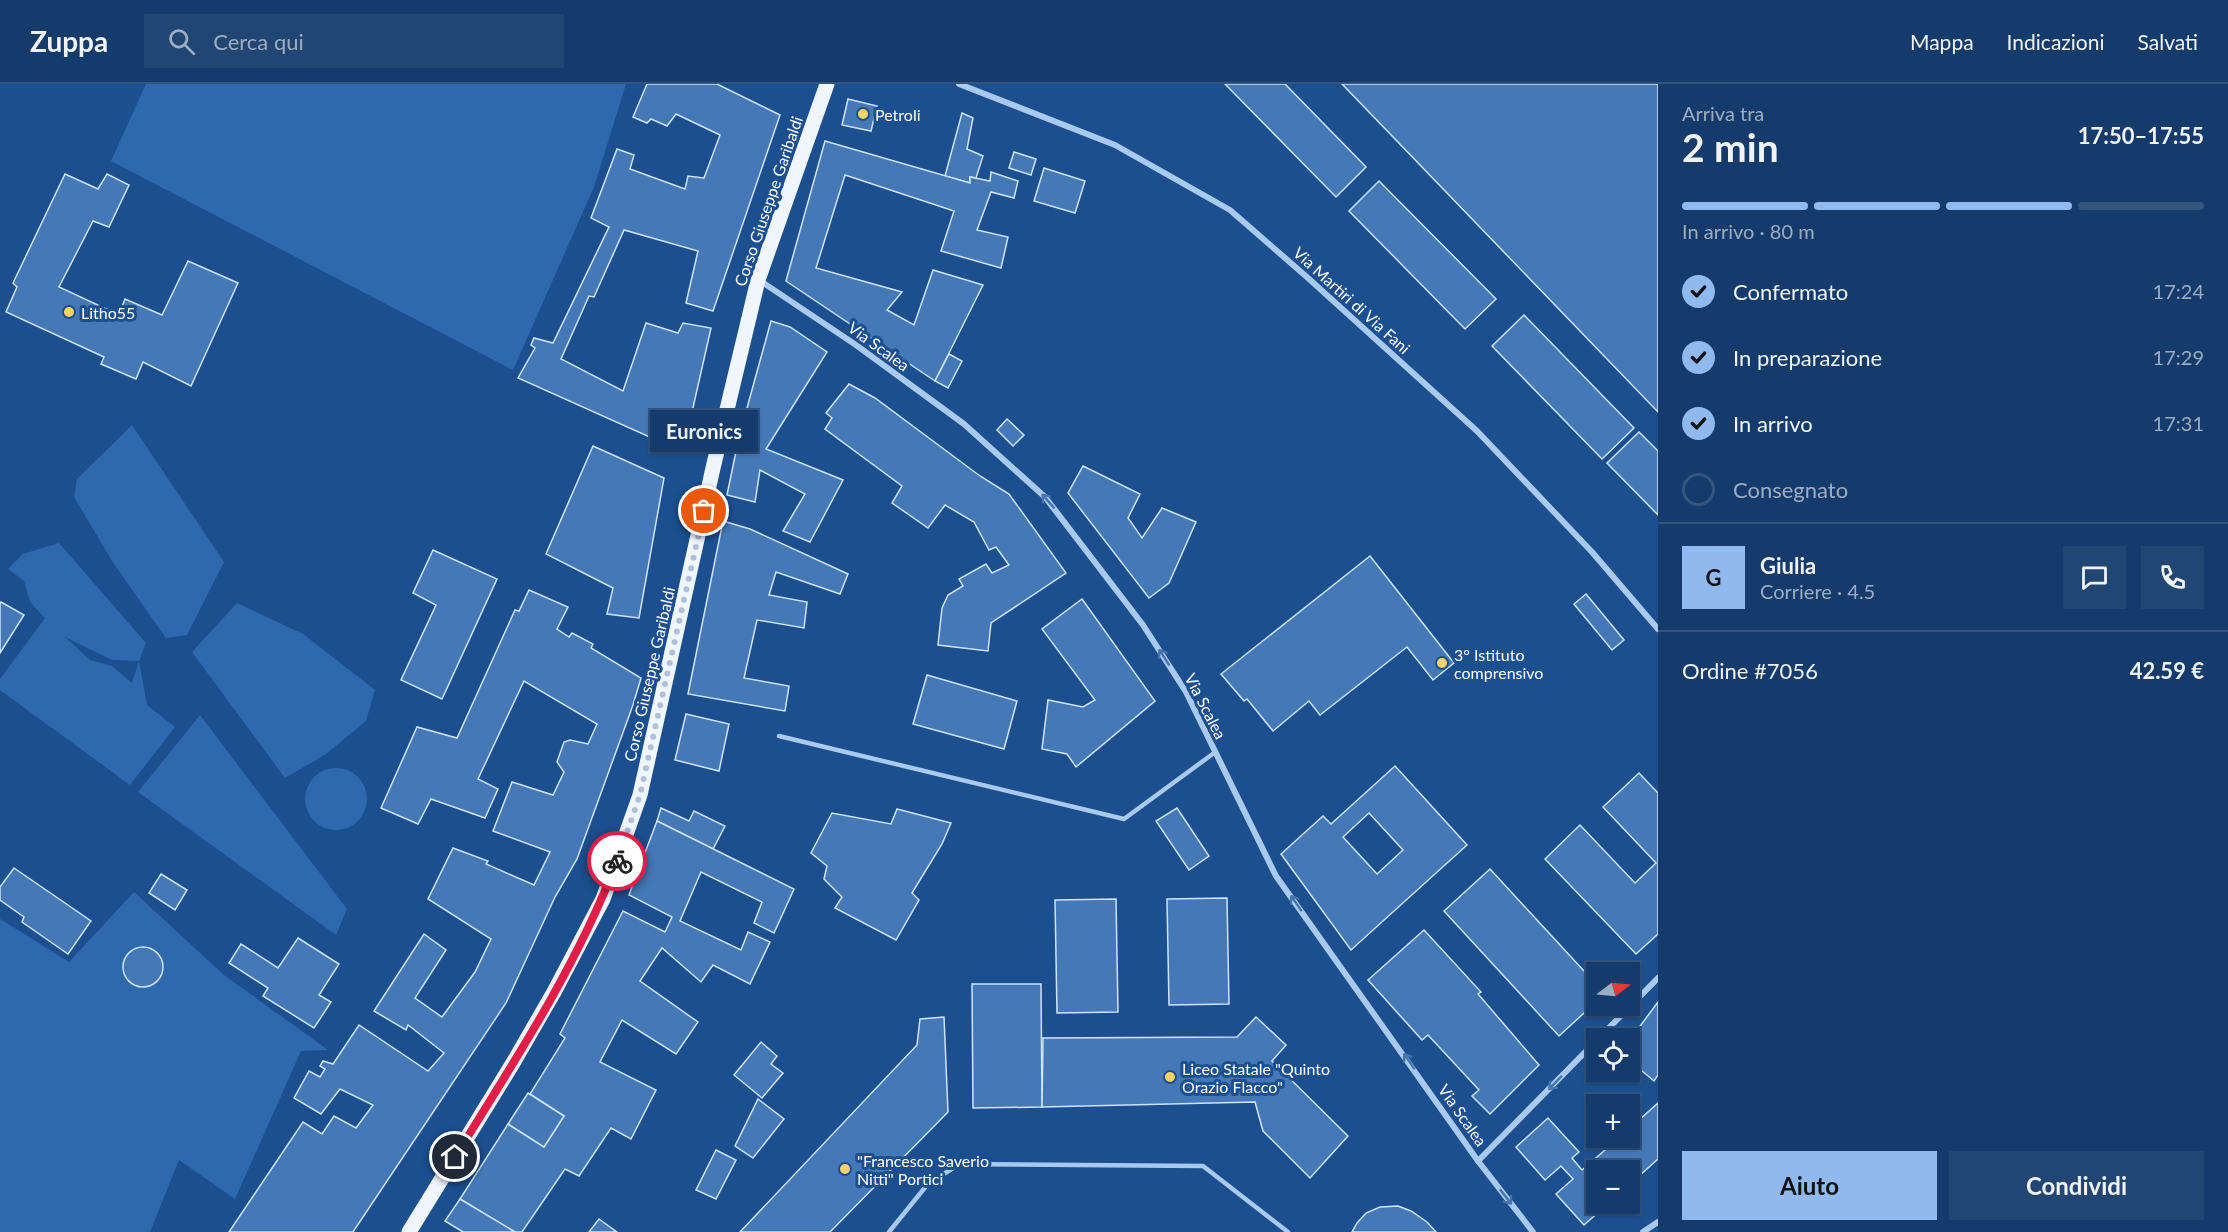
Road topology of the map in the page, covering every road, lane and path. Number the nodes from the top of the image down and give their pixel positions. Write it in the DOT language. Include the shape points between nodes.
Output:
graph roads {
  1 [pos="826,84"];
  2 [pos="960,84"];
  3 [pos="758,280"];
  4 [pos="1658,629"];
  5 [pos="779,736"];
  6 [pos="1215,753"];
  7 [pos="1658,978"];
  8 [pos="1610,1028"];
  9 [pos="1586,1052"];
  10 [pos="1478,1161"];
  11 [pos="1658,1222"];
  12 [pos="409,1232"];
  13 [pos="889,1232"];
  14 [pos="1288,1232"];
  15 [pos="1533,1232"];
  16 [pos="1643,1232"];
  1 -- 3 [label="main road, Corso Giuseppe Garibaldi"];
  2 -- 4 [label="street, Via Martiri di Via Fani" via="1115,145 1230,210 1477,431 1592,552"];
  6 -- 3 [label="street, Via Scalea, one-way" via="1186,692 1143,625 1045,497 964,424"];
  3 -- 12 [label="main road, Corso Giuseppe Garibaldi" via="640,795 623,847 603,899 554,992"];
  5 -- 6 [label="lane" via="1124,819"];
  10 -- 6 [label="street, Via Scalea, one-way" via="1276,876"];
  7 -- 8 [label="street"];
  9 -- 10 [label="street, one-way"];
  10 -- 15 [label="street, Via Scalea, one-way"];
  11 -- 16 [label="street"];
  13 -- 14 [label="lane" via="927,1185 959,1164 1203,1166"];
}
